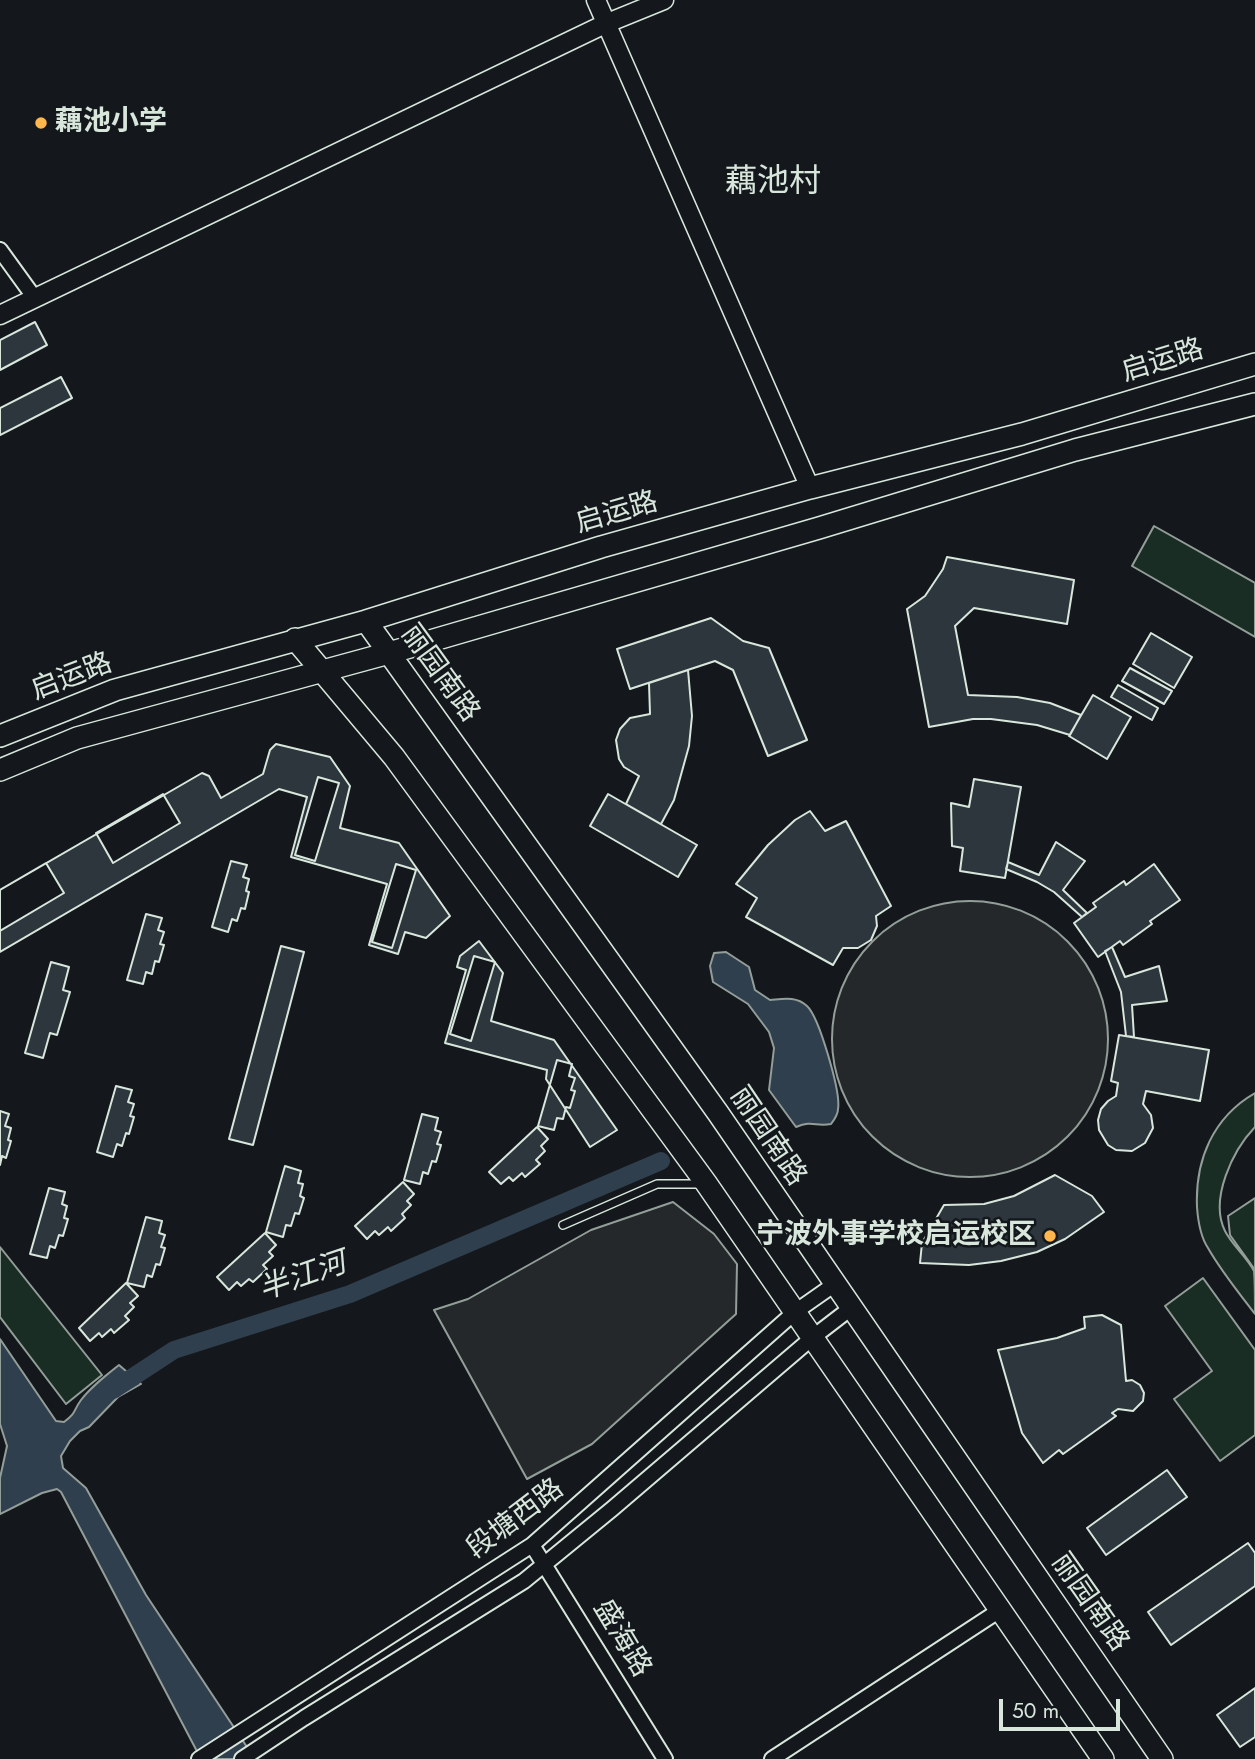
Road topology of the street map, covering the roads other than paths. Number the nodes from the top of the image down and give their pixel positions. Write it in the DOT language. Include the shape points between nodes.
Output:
graph roads {
  1 [pos="596,0"];
  2 [pos="664,0"];
  3 [pos="606,24"];
  4 [pos="0,250"];
  5 [pos="34,297"];
  6 [pos="0,315"];
  7 [pos="1255,364"];
  8 [pos="1255,404"];
  9 [pos="810,488"];
  10 [pos="366,621"];
  11 [pos="295,639"];
  12 [pos="389,653"];
  13 [pos="323,672"];
  14 [pos="0,736"];
  15 [pos="0,770"];
  16 [pos="706,1184"];
  17 [pos="563,1225"];
  18 [pos="835,1284"];
  19 [pos="852,1308"];
  20 [pos="795,1312"];
  21 [pos="812,1338"];
  22 [pos="532,1545"];
  23 [pos="546,1563"];
  24 [pos="1000,1610"];
  25 [pos="199,1759"];
  26 [pos="242,1759"];
  27 [pos="665,1759"];
  28 [pos="772,1759"];
  29 [pos="1103,1759"];
  30 [pos="1162,1759"];
  1 -- 3 [label="street"];
  2 -- 3 [label="street"];
  3 -- 5 [label="street"];
  3 -- 9 [label="street"];
  4 -- 5 [label="street"];
  5 -- 6 [label="street"];
  7 -- 9 [label="main road, 启运路" via="1022,434"];
  8 -- 12 [label="main road, 启运路" via="1075,450"];
  9 -- 10 [label="main road, 启运路"];
  10 -- 11 [label="main road, 启运路"];
  10 -- 12 [label="main road, 丽园南路"];
  11 -- 13 [label="main road"];
  11 -- 14 [label="main road, 启运路" via="115,690"];
  12 -- 13 [label="main road, 启运路"];
  12 -- 18 [label="main road, 丽园南路"];
  13 -- 15 [label="main road, 启运路" via="77,738"];
  13 -- 16 [label="main road" via="394,757"];
  16 -- 17 [label="lane" via="656,1184"];
  16 -- 20 [label="main road"];
  18 -- 19 [label="main road, 丽园南路"];
  18 -- 20 [label="street, 段塘西路"];
  19 -- 21 [label="street, 段塘西路"];
  19 -- 30 [label="main road, 丽园南路"];
  20 -- 21 [label="main road"];
  20 -- 22 [label="street, 段塘西路"];
  21 -- 23 [label="street, 段塘西路"];
  21 -- 24 [label="main road"];
  22 -- 23 [label="street, 盛海路"];
  22 -- 25 [label="street, 段塘西路"];
  23 -- 26 [label="street, 段塘西路"];
  23 -- 27 [label="street, 盛海路"];
  24 -- 28 [label="street"];
  24 -- 29 [label="main road"];
}
